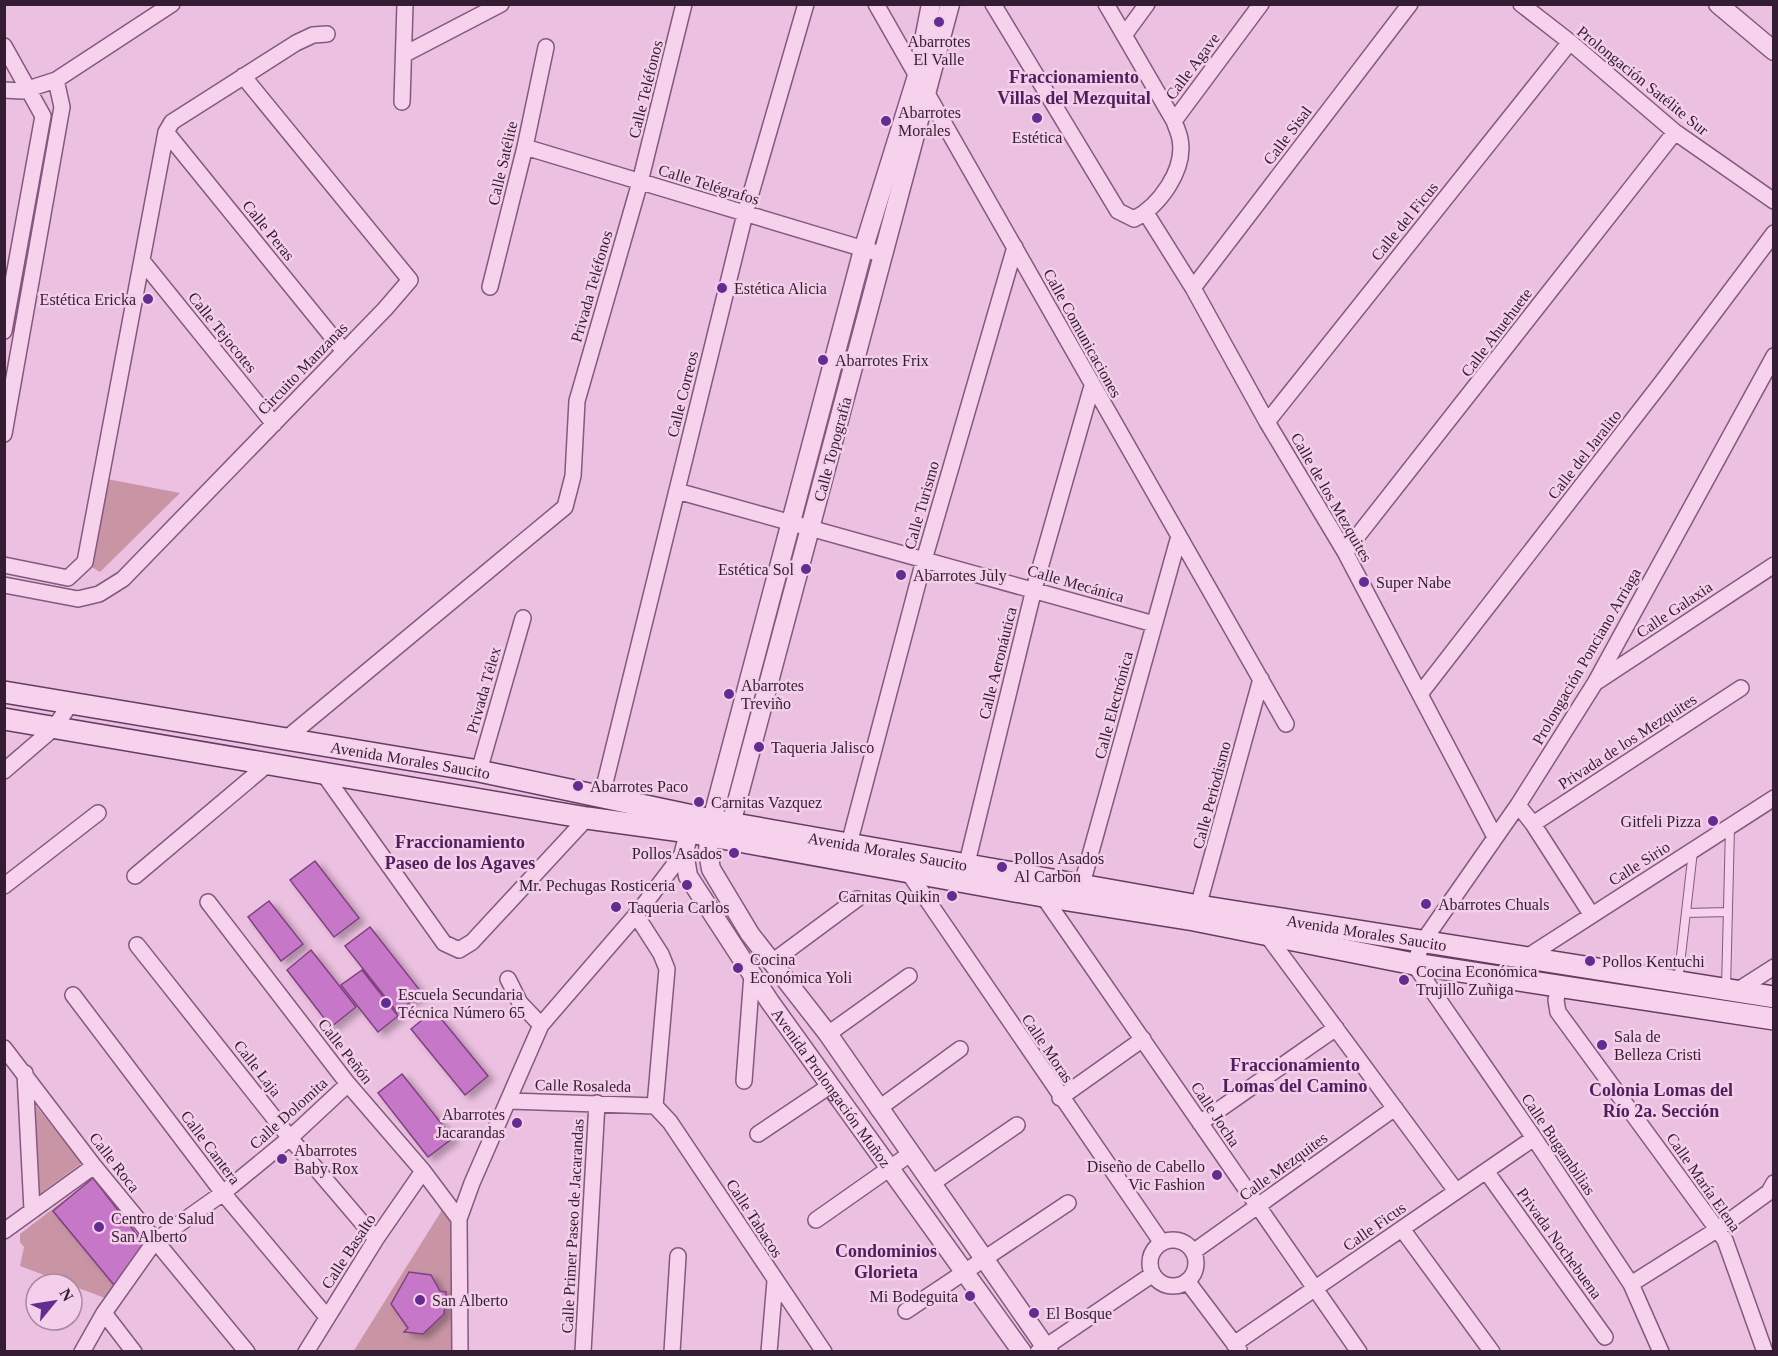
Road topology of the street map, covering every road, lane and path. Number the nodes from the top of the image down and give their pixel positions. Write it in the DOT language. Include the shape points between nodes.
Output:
graph roads {
  1 [pos="172,4"];
  2 [pos="405,4"];
  3 [pos="501,4"];
  4 [pos="684,4"];
  5 [pos="806,4"];
  6 [pos="876,4"];
  7 [pos="932,4"];
  8 [pos="950,4"];
  9 [pos="993,4"];
  10 [pos="1106,4"];
  11 [pos="1147,4"];
  12 [pos="1261,4"];
  13 [pos="1410,4"];
  14 [pos="1521,4"];
  15 [pos="1718,4"];
  16 [pos="327,34"];
  17 [pos="1125,34"];
  18 [pos="1570,42"];
  19 [pos="4,46"];
  20 [pos="546,47"];
  21 [pos="1773,51"];
  22 [pos="405,54"];
  23 [pos="243,76"];
  24 [pos="917,76"];
  25 [pos="56,80"];
  26 [pos="30,89"];
  27 [pos="4,90"];
  28 [pos="927,94"];
  29 [pos="402,102"];
  30 [pos="1174,121"];
  31 [pos="166,132"];
  32 [pos="1675,132"];
  33 [pos="525,147"];
  34 [pos="640,182"];
  35 [pos="1773,201"];
  36 [pos="1146,213"];
  37 [pos="745,214"];
  38 [pos="1773,233"];
  39 [pos="1014,247"];
  40 [pos="863,250"];
  41 [pos="884,255"];
  42 [pos="19,256"];
  43 [pos="37,259"];
  44 [pos="143,262"];
  45 [pos="490,287"];
  46 [pos="1193,288"];
  47 [pos="4,331"];
  48 [pos="344,350"];
  49 [pos="1773,356"];
  50 [pos="1092,386"];
  51 [pos="7,406"];
  52 [pos="1267,422"];
  53 [pos="274,424"];
  54 [pos="4,434"];
  55 [pos="676,491"];
  56 [pos="790,522"];
  57 [pos="811,528"];
  58 [pos="1179,536"];
  59 [pos="1345,552"];
  60 [pos="924,560"];
  61 [pos="4,565"];
  62 [pos="1773,565"];
  63 [pos="4,585"];
  64 [pos="1034,589"];
  65 [pos="523,618"];
  66 [pos="1154,624"];
  67 [pos="1261,679"];
  68 [pos="1595,683"];
  69 [pos="1741,688"];
  70 [pos="4,692"];
  71 [pos="1420,694"];
  72 [pos="71,703"];
  73 [pos="4,719"];
  74 [pos="1286,724"];
  75 [pos="54,728"];
  76 [pos="286,738"];
  77 [pos="268,764"];
  78 [pos="4,771"];
  79 [pos="478,771"];
  80 [pos="323,773"];
  81 [pos="602,795"];
  82 [pos="1773,798"];
  83 [pos="1518,805"];
  84 [pos="98,813"];
  85 [pos="587,818"];
  86 [pos="1533,824"];
  87 [pos="1730,826"];
  88 [pos="710,828"];
  89 [pos="1495,837"];
  90 [pos="849,844"];
  91 [pos="1693,849"];
  92 [pos="684,852"];
  93 [pos="908,872"];
  94 [pos="964,873"];
  95 [pos="135,876"];
  96 [pos="1082,884"];
  97 [pos="4,886"];
  98 [pos="1043,896"];
  99 [pos="857,899"];
  100 [pos="208,902"];
  101 [pos="1728,912"];
  102 [pos="1197,913"];
  103 [pos="1686,913"];
  104 [pos="1591,914"];
  105 [pos="636,915"];
  106 [pos="1266,934"];
  107 [pos="1424,940"];
  108 [pos="137,945"];
  109 [pos="1524,959"];
  110 [pos="772,962"];
  111 [pos="1414,964"];
  112 [pos="1773,967"];
  113 [pos="752,974"];
  114 [pos="909,976"];
  115 [pos="508,979"];
  116 [pos="1678,982"];
  117 [pos="1559,987"];
  118 [pos="793,988"];
  119 [pos="1732,989"];
  120 [pos="73,995"];
  121 [pos="1773,997"];
  122 [pos="770,1002"];
  123 [pos="1675,1004"];
  124 [pos="1722,1011"];
  125 [pos="1773,1019"];
  126 [pos="541,1025"];
  127 [pos="1336,1028"];
  128 [pos="828,1034"];
  129 [pos="1143,1039"];
  130 [pos="4,1048"];
  131 [pos="960,1049"];
  132 [pos="25,1073"];
  133 [pos="744,1081"];
  134 [pos="348,1084"];
  135 [pos="831,1085"];
  136 [pos="1060,1098"];
  137 [pos="510,1101"];
  138 [pos="597,1103"];
  139 [pos="655,1106"];
  140 [pos="1395,1108"];
  141 [pos="878,1109"];
  142 [pos="1200,1123"];
  143 [pos="1017,1125"];
  144 [pos="758,1134"];
  145 [pos="290,1138"];
  146 [pos="1534,1138"];
  147 [pos="910,1154"];
  148 [pos="94,1166"];
  149 [pos="891,1168"];
  150 [pos="423,1171"];
  151 [pos="1486,1171"];
  152 [pos="1773,1183"];
  153 [pos="931,1184"];
  154 [pos="1456,1191"];
  155 [pos="223,1193"];
  156 [pos="1068,1203"];
  157 [pos="1258,1207"];
  158 [pos="32,1210"];
  159 [pos="459,1219"];
  160 [pos="816,1220"];
  161 [pos="1402,1228"];
  162 [pos="1718,1229"];
  163 [pos="4,1231"];
  164 [pos="376,1239"];
  165 [pos="155,1241"];
  166 [pos="1162,1243"];
  167 [pos="1193,1252"];
  168 [pos="678,1256"];
  169 [pos="983,1260"];
  170 [pos="965,1272"];
  171 [pos="1153,1274"];
  172 [pos="775,1281"];
  173 [pos="1187,1281"];
  174 [pos="1631,1284"];
  175 [pos="1315,1288"];
  176 [pos="906,1311"];
  177 [pos="104,1313"];
  178 [pos="327,1317"];
  179 [pos="1605,1337"];
  180 [pos="1237,1348"];
  181 [pos="1044,1350"];
  182 [pos="82,1352"];
  183 [pos="134,1352"];
  184 [pos="246,1352"];
  185 [pos="306,1352"];
  186 [pos="460,1352"];
  187 [pos="583,1352"];
  188 [pos="672,1352"];
  189 [pos="769,1352"];
  190 [pos="824,1352"];
  191 [pos="1022,1352"];
  192 [pos="1359,1352"];
  193 [pos="1492,1352"];
  194 [pos="1661,1352"];
  195 [pos="1765,1352"];
  1 -- 25 [label="street"];
  2 -- 22 [label="street"];
  3 -- 22 [label="street"];
  4 -- 34 [label="street, Calle Teléfonos"];
  5 -- 37 [label="street, Calle Correos"];
  6 -- 24 [label="street, Calle Comunicaciones"];
  7 -- 24 [label="street, Calle Topografía"];
  8 -- 28 [label="street, Calle Topografía"];
  9 -- 36 [label="street" via="1118,211 1134,219"];
  10 -- 17 [label="street"];
  11 -- 17 [label="street"];
  12 -- 30 [label="street, Calle Agave"];
  13 -- 46 [label="street, Calle Sisal"];
  14 -- 18 [label="street, Prolongación Satélite Sur"];
  15 -- 21 [label="street"];
  16 -- 23 [label="street" via="296,43"];
  17 -- 30 [label="street"];
  18 -- 32 [label="street, Prolongación Satélite Sur"];
  18 -- 52 [label="street, Calle del Ficus"];
  19 -- 26 [label="street"];
  20 -- 33 [label="street, Calle Satélite"];
  22 -- 29 [label="street"];
  23 -- 31 [label="street" via="172,122"];
  23 -- 48 [label="street, Circuito Manzanas" via="410,280"];
  24 -- 28 [label="street, Calle Comunicaciones"];
  24 -- 40 [label="street, Calle Topografía"];
  25 -- 26 [label="street"];
  25 -- 43 [label="street" via="62,107"];
  26 -- 27 [label="street"];
  26 -- 42 [label="street" via="43,116"];
  28 -- 39 [label="street, Calle Comunicaciones"];
  28 -- 41 [label="street, Calle Topografía"];
  30 -- 36 [label="street" via="1181,141 1178,162 1169,185"];
  31 -- 44 [label="street"];
  31 -- 48 [label="street, Calle Peras"];
  32 -- 35 [label="street, Prolongación Satélite Sur"];
  32 -- 59 [label="street, Calle Ahuehuete"];
  33 -- 34 [label="street, Calle Telégrafos"];
  33 -- 45 [label="street, Calle Satélite"];
  34 -- 37 [label="street, Calle Telégrafos"];
  34 -- 76 [label="street, Privada Teléfonos" via="576,401 573,476 565,507"];
  36 -- 46 [label="street, Calle de los Mezquites"];
  37 -- 40 [label="street, Calle Telégrafos"];
  37 -- 55 [label="street, Calle Correos"];
  38 -- 71 [label="street, Calle del Jaralito"];
  39 -- 50 [label="street, Calle Comunicaciones"];
  39 -- 60 [label="street, Calle Turismo"];
  40 -- 41 [label="street, Calle Telégrafos"];
  40 -- 56 [label="street, Calle Topografía"];
  41 -- 57 [label="street, Calle Topografía"];
  42 -- 43 [label="street"];
  42 -- 47 [label="street"];
  43 -- 51 [label="street"];
  44 -- 53 [label="street, Calle Tejocotes"];
  44 -- 61 [label="street" via="85,562 68,578"];
  46 -- 52 [label="street, Calle de los Mezquites"];
  48 -- 53 [label="street, Circuito Manzanas"];
  49 -- 68 [label="street, Prolongación Ponciano Arriaga"];
  50 -- 58 [label="street, Calle Comunicaciones"];
  50 -- 64 [label="street, Calle Aeronáutica"];
  51 -- 54 [label="street"];
  52 -- 59 [label="street, Calle de los Mezquites"];
  53 -- 63 [label="street, Circuito Manzanas" via="123,579 99,594 78,599"];
  55 -- 56 [label="street, Calle Mecánica"];
  55 -- 81 [label="street, Calle Correos"];
  56 -- 57 [label="street, Calle Mecánica"];
  56 -- 88 [label="street, Calle Topografía"];
  57 -- 60 [label="street, Calle Mecánica"];
  57 -- 88 [label="street, Calle Topografía"];
  58 -- 66 [label="street, Calle Electrónica"];
  58 -- 67 [label="street, Calle Comunicaciones"];
  59 -- 71 [label="street, Calle de los Mezquites"];
  60 -- 64 [label="street, Calle Mecánica"];
  60 -- 90 [label="street, Calle Turismo"];
  62 -- 68 [label="street, Calle Galaxia"];
  64 -- 66 [label="street, Calle Mecánica"];
  64 -- 94 [label="street, Calle Aeronáutica"];
  65 -- 79 [label="street, Privada Télex"];
  66 -- 96 [label="street, Calle Electrónica"];
  67 -- 74 [label="street, Calle Comunicaciones"];
  67 -- 102 [label="street, Calle Periodismo"];
  68 -- 83 [label="street, Prolongación Ponciano Arriaga"];
  69 -- 86 [label="street, Privada de los Mezquites"];
  70 -- 72 [label="main road, Avenida Morales Saucito"];
  71 -- 89 [label="street, Calle de los Mezquites"];
  72 -- 75 [label="street"];
  72 -- 76 [label="main road, Avenida Morales Saucito"];
  73 -- 75 [label="main road, Avenida Morales Saucito"];
  75 -- 77 [label="main road, Avenida Morales Saucito"];
  75 -- 78 [label="street"];
  76 -- 79 [label="main road, Avenida Morales Saucito"];
  77 -- 80 [label="main road, Avenida Morales Saucito"];
  77 -- 95 [label="street"];
  79 -- 81 [label="main road, Avenida Morales Saucito"];
  80 -- 85 [label="main road, Avenida Morales Saucito"];
  80 -- 85 [label="street" via="444,943 459,950 472,942"];
  81 -- 88 [label="main road, Avenida Morales Saucito"];
  82 -- 87 [label="street, Calle Sirio"];
  83 -- 86 [label="street"];
  83 -- 89 [label="street, Prolongación Ponciano Arriaga"];
  84 -- 97 [label="street"];
  85 -- 88 [label="main road, Avenida Morales Saucito"];
  86 -- 104 [label="street"];
  87 -- 91 [label="street, Calle Sirio"];
  87 -- 101 [label="lane"];
  88 -- 90 [label="main road, Avenida Morales Saucito"];
  88 -- 92 [label="street, Avenida Prolongación Muñoz"];
  88 -- 93 [label="main road, Avenida Morales Saucito"];
  88 -- 110 [label="street, Avenida Prolongación Muñoz" via="711,869 750,934"];
  89 -- 107 [label="street, Prolongación Ponciano Arriaga"];
  90 -- 94 [label="main road, Avenida Morales Saucito"];
  91 -- 103 [label="lane"];
  91 -- 104 [label="street, Calle Sirio"];
  92 -- 105 [label="street"];
  92 -- 113 [label="street, Avenida Prolongación Muñoz" via="688,876"];
  93 -- 94 [label="main road, Avenida Morales Saucito"];
  93 -- 136 [label="street, Calle Moras"];
  94 -- 96 [label="main road, Avenida Morales Saucito"];
  94 -- 98 [label="main road, Avenida Morales Saucito"];
  96 -- 102 [label="main road, Avenida Morales Saucito"];
  98 -- 102 [label="main road, Avenida Morales Saucito"];
  98 -- 129 [label="street, Calle Jocha"];
  99 -- 110 [label="street"];
  100 -- 134 [label="street, Calle Peñón"];
  101 -- 103 [label="lane"];
  101 -- 119 [label="lane"];
  102 -- 106 [label="main road, Avenida Morales Saucito"];
  102 -- 107 [label="main road, Avenida Morales Saucito"];
  103 -- 116 [label="lane"];
  104 -- 109 [label="street, Calle Sirio"];
  105 -- 126 [label="street"];
  105 -- 139 [label="street" via="667,969"];
  106 -- 111 [label="main road, Avenida Morales Saucito"];
  106 -- 127 [label="street"];
  107 -- 109 [label="main road, Avenida Morales Saucito"];
  107 -- 111 [label="street, Prolongación Ponciano Arriaga"];
  108 -- 145 [label="street, Calle Laja"];
  109 -- 116 [label="main road, Avenida Morales Saucito"];
  110 -- 118 [label="street, Avenida Prolongación Muñoz"];
  111 -- 117 [label="main road, Avenida Morales Saucito"];
  111 -- 146 [label="street, Calle Bugambilias"];
  112 -- 119 [label="street"];
  113 -- 122 [label="street, Avenida Prolongación Muñoz"];
  113 -- 133 [label="street"];
  114 -- 128 [label="street"];
  115 -- 126 [label="street" via="520,1003"];
  116 -- 119 [label="main road, Avenida Morales Saucito"];
  116 -- 123 [label="lane"];
  117 -- 123 [label="main road, Avenida Morales Saucito"];
  117 -- 162 [label="street, Calle María Elena" via="1558,1012"];
  118 -- 122 [label="street"];
  118 -- 128 [label="street, Avenida Prolongación Muñoz"];
  119 -- 121 [label="main road, Avenida Morales Saucito"];
  119 -- 124 [label="lane"];
  120 -- 155 [label="street, Calle Cantera"];
  122 -- 135 [label="street, Avenida Prolongación Muñoz"];
  123 -- 124 [label="main road, Avenida Morales Saucito"];
  124 -- 125 [label="main road, Avenida Morales Saucito"];
  126 -- 137 [label="street"];
  127 -- 140 [label="street"];
  127 -- 142 [label="street"];
  128 -- 141 [label="street, Avenida Prolongación Muñoz"];
  129 -- 136 [label="street"];
  129 -- 142 [label="street, Calle Jocha"];
  130 -- 132 [label="street, Calle Roca"];
  131 -- 141 [label="street"];
  132 -- 148 [label="street, Calle Roca"];
  132 -- 158 [label="street"];
  134 -- 145 [label="street, Calle Dolomita"];
  134 -- 150 [label="street, Calle Peñón"];
  135 -- 144 [label="street"];
  135 -- 149 [label="street, Avenida Prolongación Muñoz"];
  136 -- 166 [label="street, Calle Moras"];
  137 -- 138 [label="street, Calle Rosaleda"];
  137 -- 159 [label="street"];
  138 -- 139 [label="street, Calle Rosaleda"];
  138 -- 187 [label="street, Calle Primer Paseo de Jacarandas"];
  139 -- 172 [label="street, Calle Tabacos" via="670,1122"];
  140 -- 154 [label="street"];
  140 -- 157 [label="street, Calle Mezquites"];
  141 -- 147 [label="street, Avenida Prolongación Muñoz"];
  142 -- 157 [label="street, Calle Jocha"];
  143 -- 153 [label="street"];
  145 -- 155 [label="street, Calle Dolomita"];
  145 -- 164 [label="street, Calle Laja"];
  146 -- 151 [label="street, Calle Ficus"];
  146 -- 174 [label="street, Calle Bugambilias"];
  147 -- 149 [label="street"];
  147 -- 153 [label="street, Avenida Prolongación Muñoz"];
  148 -- 158 [label="street"];
  148 -- 165 [label="street, Calle Roca"];
  149 -- 160 [label="street"];
  149 -- 170 [label="street, Avenida Prolongación Muñoz"];
  150 -- 159 [label="street, Calle Peñón"];
  150 -- 164 [label="street, Calle Basalto"];
  151 -- 154 [label="street, Calle Ficus"];
  151 -- 179 [label="street, Privada Nochebuena"];
  152 -- 162 [label="street" via="1769,1191"];
  153 -- 169 [label="street, Avenida Prolongación Muñoz"];
  154 -- 161 [label="street, Calle Ficus"];
  155 -- 165 [label="street, Calle Dolomita"];
  155 -- 178 [label="street, Calle Cantera"];
  156 -- 169 [label="street"];
  157 -- 167 [label="street, Calle Mezquites"];
  157 -- 175 [label="street, Calle Jocha"];
  158 -- 163 [label="street"];
  159 -- 186 [label="street"];
  161 -- 175 [label="street, Calle Ficus"];
  161 -- 193 [label="street"];
  162 -- 174 [label="street"];
  162 -- 195 [label="street, Calle María Elena"];
  164 -- 178 [label="street, Calle Basalto"];
  165 -- 177 [label="street, Calle Dolomita"];
  165 -- 184 [label="street, Calle Roca"];
  166 -- 167 [label="street" via="1183,1243"];
  166 -- 171 [label="street" via="1150,1260"];
  167 -- 173 [label="street" via="1195,1268"];
  168 -- 188 [label="street"];
  169 -- 170 [label="street"];
  169 -- 181 [label="street, Avenida Prolongación Muñoz"];
  170 -- 176 [label="street"];
  170 -- 191 [label="street, Avenida Prolongación Muñoz"];
  171 -- 173 [label="street" via="1173,1286"];
  171 -- 181 [label="street"];
  172 -- 189 [label="street"];
  172 -- 190 [label="street, Calle Tabacos"];
  173 -- 180 [label="street"];
  174 -- 194 [label="street, Calle Bugambilias"];
  175 -- 180 [label="street, Calle Ficus"];
  175 -- 192 [label="street, Calle Jocha"];
  177 -- 182 [label="street, Calle Dolomita"];
  177 -- 183 [label="street"];
  178 -- 185 [label="street, Calle Basalto"];
}
